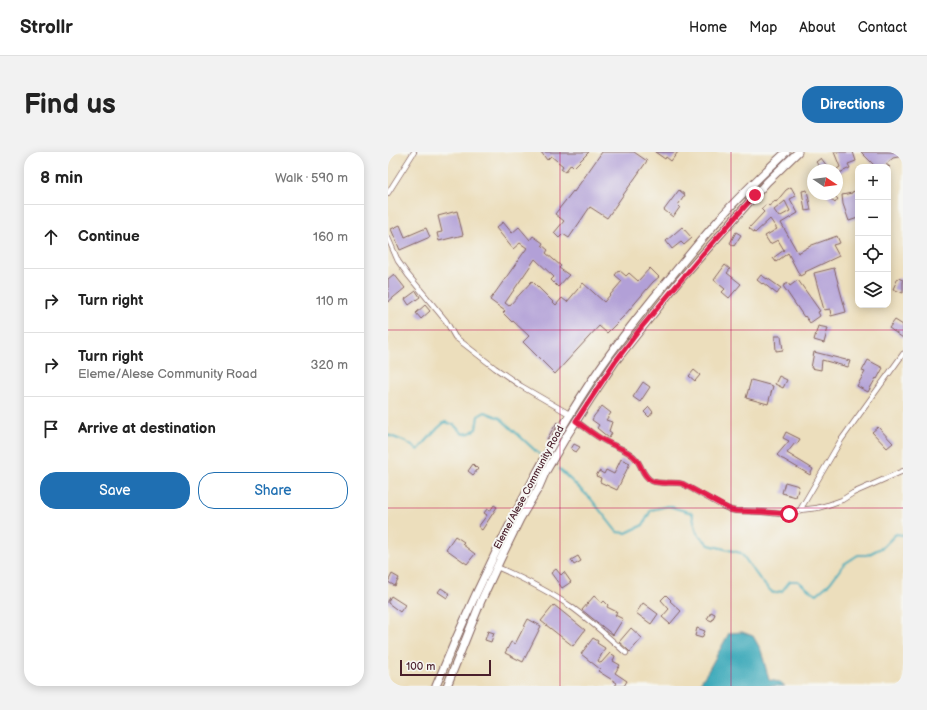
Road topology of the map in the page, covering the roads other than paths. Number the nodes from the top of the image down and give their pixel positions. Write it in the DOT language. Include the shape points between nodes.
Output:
graph roads {
  1 [pos="414,152"];
  2 [pos="786,152"];
  3 [pos="798,152"];
  4 [pos="388,193"];
  5 [pos="388,238"];
  6 [pos="903,354"];
  7 [pos="570,415"];
  8 [pos="576,421"];
  9 [pos="903,471"];
  10 [pos="800,510"];
  11 [pos="497,567"];
  12 [pos="626,653"];
  13 [pos="436,686"];
  14 [pos="447,686"];
  1 -- 4 [label="street"];
  2 -- 7 [label="main road, Eleme/Alese Community Road" via="722,216 656,294 610,354"];
  3 -- 8 [label="main road, Eleme/Alese Community Road" via="767,182 680,280 615,362"];
  5 -- 7 [label="street" via="398,261 446,321 455,337 521,386"];
  6 -- 10 [label="street" via="841,440"];
  7 -- 13 [label="main road, Eleme/Alese Community Road" via="497,549"];
  8 -- 10 [label="street" via="606,442 633,456 651,481 678,482 736,511 794,514"];
  8 -- 11 [label="main road, Eleme/Alese Community Road" via="545,473"];
  9 -- 10 [label="street" via="828,506"];
  11 -- 12 [label="street" via="570,606"];
  11 -- 14 [label="main road, Eleme/Alese Community Road"];
}
